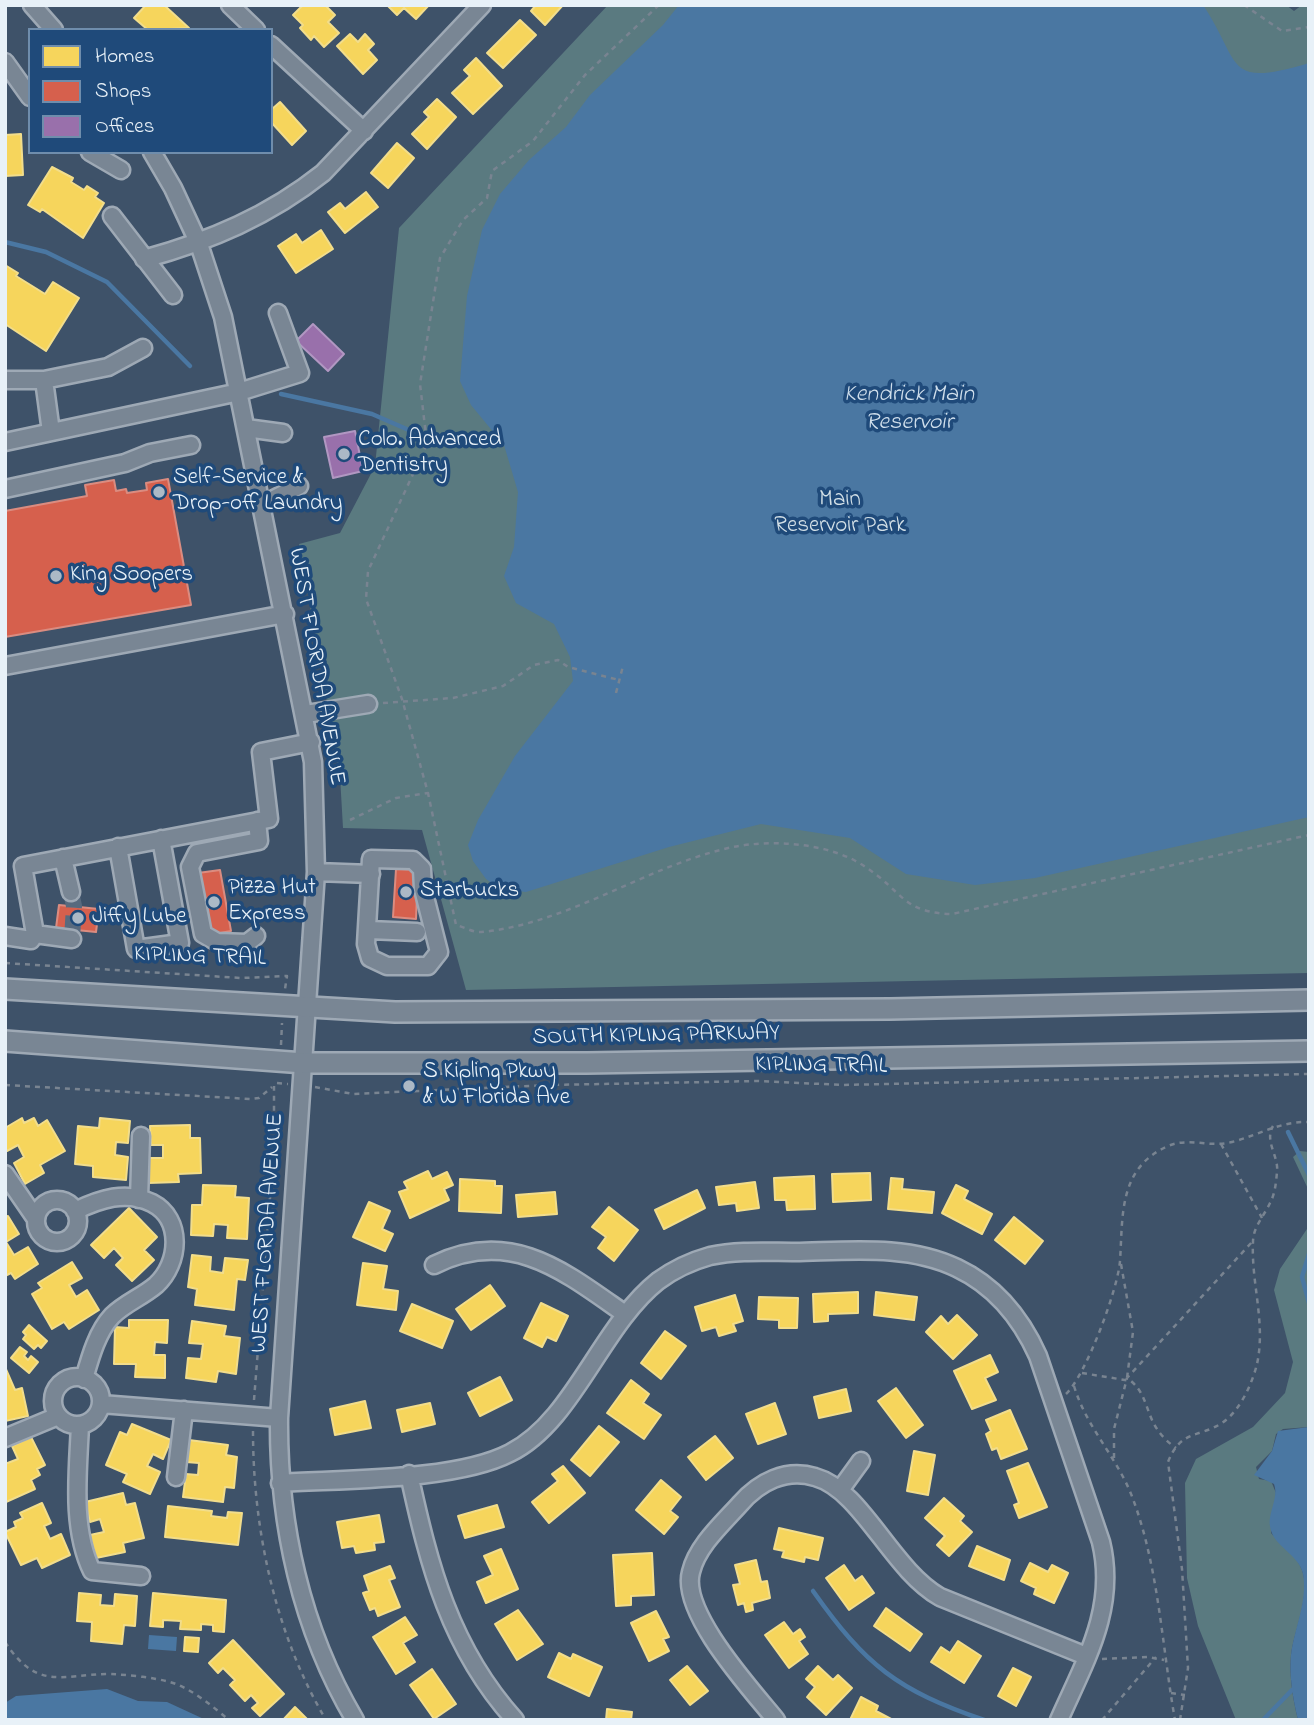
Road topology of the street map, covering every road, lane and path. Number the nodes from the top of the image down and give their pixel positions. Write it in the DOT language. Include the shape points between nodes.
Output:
graph roads {
  1 [pos="32,5"];
  2 [pos="230,5"];
  3 [pos="482,5"];
  4 [pos="659,5"];
  5 [pos="1244,5"];
  6 [pos="1309,27"];
  7 [pos="52,28"];
  8 [pos="254,28"];
  9 [pos="273,47"];
  10 [pos="5,62"];
  11 [pos="28,93"];
  12 [pos="364,131"];
  13 [pos="93,154"];
  14 [pos="153,154"];
  15 [pos="121,170"];
  16 [pos="113,216"];
  17 [pos="199,244"];
  18 [pos="144,259"];
  19 [pos="173,295"];
  20 [pos="278,313"];
  21 [pos="142,348"];
  22 [pos="5,380"];
  23 [pos="44,380"];
  24 [pos="239,392"];
  25 [pos="246,428"];
  26 [pos="51,432"];
  27 [pos="283,433"];
  28 [pos="5,442"];
  29 [pos="191,444"];
  30 [pos="299,486"];
  31 [pos="5,489"];
  32 [pos="262,505"];
  33 [pos="285,614"];
  34 [pos="5,666"];
  35 [pos="623,666"];
  36 [pos="619,680"];
  37 [pos="616,693"];
  38 [pos="402,701"];
  39 [pos="368,704"];
  40 [pos="306,714"];
  41 [pos="311,742"];
  42 [pos="428,793"];
  43 [pos="257,821"];
  44 [pos="350,821"];
  45 [pos="1309,835"];
  46 [pos="161,839"];
  47 [pos="118,847"];
  48 [pos="63,858"];
  49 [pos="316,872"];
  50 [pos="371,874"];
  51 [pos="71,892"];
  52 [pos="369,930"];
  53 [pos="417,932"];
  54 [pos="35,934"];
  55 [pos="5,936"];
  56 [pos="257,936"];
  57 [pos="72,939"];
  58 [pos="5,963"];
  59 [pos="5,989"];
  60 [pos="1309,1000"];
  61 [pos="284,1007"];
  62 [pos="308,1009"];
  63 [pos="5,1041"];
  64 [pos="1309,1051"];
  65 [pos="279,1061"];
  66 [pos="304,1063"];
  67 [pos="1309,1074"];
  68 [pos="5,1085"];
  69 [pos="334,1089"];
  70 [pos="1309,1122"];
  71 [pos="1273,1126"];
  72 [pos="141,1136"];
  73 [pos="1220,1144"];
  74 [pos="5,1174"];
  75 [pos="139,1199"];
  76 [pos="75,1211"];
  77 [pos="1262,1218"];
  78 [pos="36,1219"];
  79 [pos="1252,1242"];
  80 [pos="1120,1261"];
  81 [pos="434,1265"];
  82 [pos="625,1314"];
  83 [pos="1082,1373"];
  84 [pos="1127,1378"];
  85 [pos="84,1379"];
  86 [pos="1074,1386"];
  87 [pos="1054,1403"];
  88 [pos="101,1404"];
  89 [pos="184,1410"];
  90 [pos="58,1416"];
  91 [pos="279,1418"];
  92 [pos="80,1425"];
  93 [pos="5,1438"];
  94 [pos="1176,1448"];
  95 [pos="1114,1458"];
  96 [pos="862,1461"];
  97 [pos="409,1474"];
  98 [pos="176,1477"];
  99 [pos="280,1483"];
  100 [pos="840,1490"];
  101 [pos="141,1576"];
  102 [pos="5,1642"];
  103 [pos="1086,1656"];
  104 [pos="1156,1657"];
  105 [pos="1164,1660"];
  106 [pos="1171,1693"];
  107 [pos="1185,1695"];
  108 [pos="229,1720"];
  109 [pos="355,1720"];
  110 [pos="515,1720"];
  111 [pos="776,1720"];
  112 [pos="1059,1720"];
  113 [pos="1102,1720"];
  114 [pos="1178,1720"];
  1 -- 7 [label="street"];
  2 -- 8 [label="street"];
  3 -- 12 [label="street"];
  4 -- 38 [label="path" via="585,75 533,141 492,171 487,198 463,220 440,258 420,384 427,444 368,570 366,600"];
  5 -- 6 [label="path" via="1282,31"];
  9 -- 12 [label="street"];
  10 -- 11 [label="street"];
  12 -- 17 [label="street" via="294,196"];
  13 -- 15 [label="street"];
  14 -- 17 [label="street, WEST FLORIDA AVENUE"];
  16 -- 18 [label="street"];
  17 -- 18 [label="street"];
  17 -- 24 [label="street, WEST FLORIDA AVENUE" via="223,317"];
  18 -- 19 [label="street"];
  20 -- 24 [label="street" via="300,373"];
  21 -- 23 [label="street" via="108,368"];
  22 -- 23 [label="street"];
  23 -- 26 [label="street"];
  24 -- 25 [label="street, WEST FLORIDA AVENUE"];
  24 -- 26 [label="street"];
  25 -- 27 [label="street"];
  25 -- 32 [label="street, WEST FLORIDA AVENUE"];
  26 -- 28 [label="street"];
  29 -- 31 [label="street"];
  30 -- 32 [label="street"];
  32 -- 33 [label="street, WEST FLORIDA AVENUE"];
  33 -- 34 [label="street"];
  33 -- 40 [label="street, WEST FLORIDA AVENUE"];
  35 -- 36 [label="path"];
  36 -- 37 [label="path"];
  36 -- 38 [label="path" via="568,667 558,660 534,665 503,686 453,698"];
  38 -- 39 [label="path"];
  38 -- 42 [label="path"];
  39 -- 40 [label="street"];
  40 -- 41 [label="street, WEST FLORIDA AVENUE"];
  41 -- 43 [label="street" via="261,752 269,819"];
  41 -- 49 [label="street, WEST FLORIDA AVENUE"];
  42 -- 44 [label="path" via="396,798"];
  42 -- 45 [label="path" via="456,925 479,933 545,917 667,865 735,846 795,844 830,852 864,865 909,905 928,914 952,914"];
  43 -- 46 [label="street"];
  43 -- 56 [label="street" via="259,841 197,853 190,867 203,934 217,942 247,943"];
  46 -- 47 [label="street"];
  46 -- 47 [label="street" via="180,943 136,948"];
  47 -- 48 [label="street"];
  48 -- 51 [label="street"];
  48 -- 54 [label="street" via="23,866"];
  49 -- 50 [label="street"];
  49 -- 62 [label="street, WEST FLORIDA AVENUE"];
  50 -- 52 [label="street"];
  50 -- 52 [label="street" via="371,859 413,860 422,869 439,952 435,960 419,968 378,964 370,958 366,944"];
  52 -- 53 [label="street"];
  54 -- 55 [label="street" via="31,940"];
  54 -- 57 [label="street"];
  58 -- 61 [label="path, KIPLING TRAIL" via="241,978 286,976"];
  59 -- 61 [label="main road, SOUTH KIPLING PARKWAY"];
  60 -- 62 [label="main road, SOUTH KIPLING PARKWAY" via="617,1012"];
  61 -- 62 [label="main road, SOUTH KIPLING PARKWAY"];
  61 -- 65 [label="path, KIPLING TRAIL"];
  62 -- 66 [label="street, WEST FLORIDA AVENUE"];
  63 -- 65 [label="main road, SOUTH KIPLING PARKWAY"];
  64 -- 66 [label="main road, SOUTH KIPLING PARKWAY"];
  65 -- 66 [label="main road, SOUTH KIPLING PARKWAY"];
  65 -- 68 [label="path, KIPLING TRAIL" via="277,1083 250,1100"];
  66 -- 91 [label="street, WEST FLORIDA AVENUE"];
  67 -- 69 [label="path, KIPLING TRAIL" via="843,1085 758,1081 549,1084 353,1094"];
  70 -- 71 [label="path"];
  71 -- 73 [label="path"];
  71 -- 77 [label="path" via="1269,1138 1278,1168 1273,1196"];
  72 -- 75 [label="street"];
  73 -- 77 [label="path"];
  73 -- 80 [label="path" via="1171,1145 1141,1165 1123,1203"];
  74 -- 78 [label="street"];
  75 -- 76 [label="street" via="103,1198"];
  75 -- 85 [label="street" via="153,1203 173,1222 171,1259 156,1284 104,1326"];
  76 -- 78 [label="street" via="65,1201 52,1200 41,1207"];
  76 -- 78 [label="street" via="75,1231 58,1242 45,1237"];
  77 -- 79 [label="path"];
  79 -- 84 [label="path"];
  79 -- 94 [label="path" via="1260,1347 1249,1386 1223,1422 1192,1433"];
  80 -- 83 [label="path"];
  80 -- 84 [label="path" via="1133,1332"];
  81 -- 82 [label="street" via="471,1252 520,1254 563,1271"];
  82 -- 87 [label="street" via="666,1275 718,1255 873,1251 926,1256 971,1276 1005,1303 1032,1344"];
  82 -- 97 [label="street" via="561,1406 527,1442 482,1464"];
  83 -- 84 [label="path"];
  83 -- 86 [label="path"];
  84 -- 94 [label="path" via="1140,1393 1155,1430"];
  84 -- 95 [label="path" via="1114,1429"];
  85 -- 88 [label="street" via="95,1385"];
  85 -- 90 [label="street" via="74,1378 57,1388 54,1408"];
  86 -- 87 [label="path"];
  86 -- 95 [label="path" via="1086,1419"];
  87 -- 103 [label="street" via="1107,1572 1104,1608"];
  88 -- 89 [label="street"];
  88 -- 92 [label="street" via="98,1414"];
  89 -- 91 [label="street"];
  89 -- 98 [label="street"];
  90 -- 92 [label="street"];
  90 -- 93 [label="street"];
  91 -- 99 [label="street, WEST FLORIDA AVENUE"];
  92 -- 101 [label="street" via="77,1494 86,1558 92,1571"];
  94 -- 107 [label="path" via="1167,1469 1182,1569 1188,1668"];
  95 -- 105 [label="path" via="1133,1499 1149,1556"];
  96 -- 100 [label="street"];
  97 -- 99 [label="street"];
  97 -- 110 [label="street" via="439,1595 472,1662"];
  99 -- 109 [label="street, WEST FLORIDA AVENUE" via="308,1615"];
  100 -- 103 [label="street" via="921,1586"];
  100 -- 111 [label="street" via="815,1476 785,1476 763,1483 699,1554 691,1571 689,1589 696,1612"];
  102 -- 108 [label="path" via="20,1661 39,1674 68,1679 111,1674 167,1681"];
  103 -- 104 [label="path"];
  103 -- 112 [label="street"];
  104 -- 105 [label="path"];
  104 -- 113 [label="path"];
  105 -- 106 [label="path"];
  106 -- 107 [label="path"];
  106 -- 114 [label="path"];
  107 -- 114 [label="path"];
}
